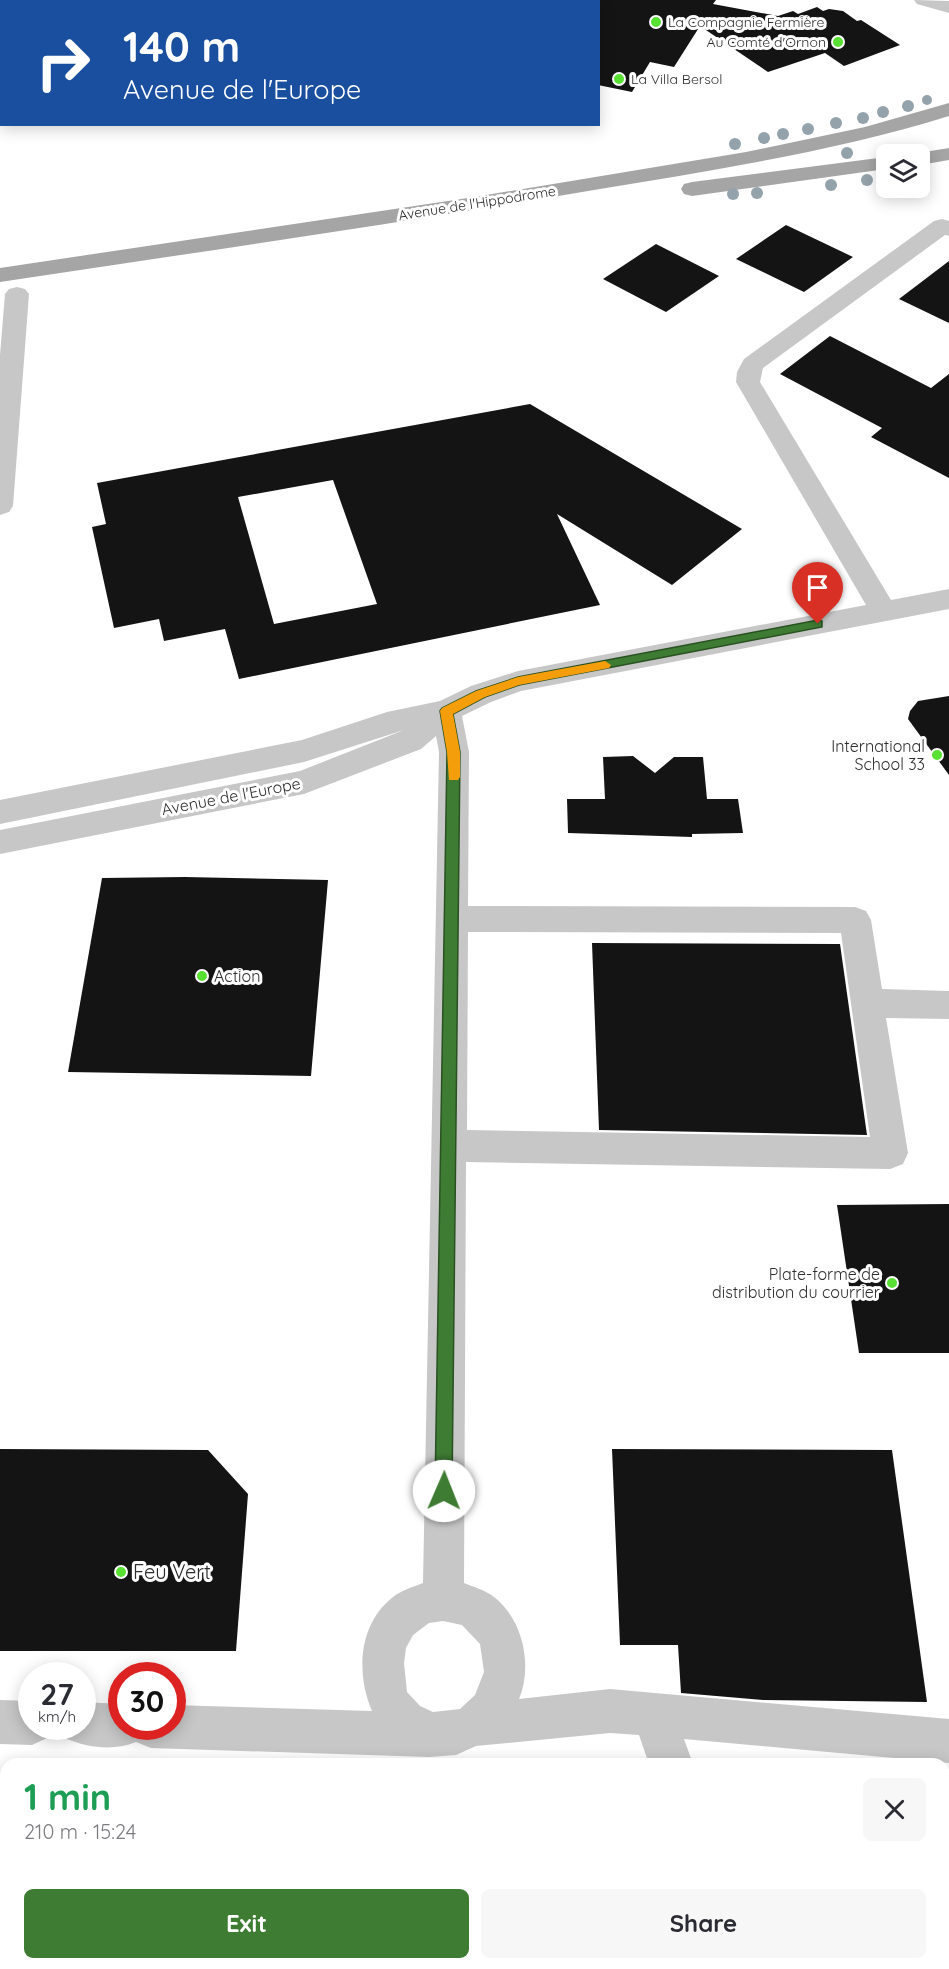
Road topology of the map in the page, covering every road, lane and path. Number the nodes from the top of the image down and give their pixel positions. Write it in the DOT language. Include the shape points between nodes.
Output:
graph roads {
  1 [pos="924,0"];
  2 [pos="949,7"];
  3 [pos="949,109"];
  4 [pos="949,154"];
  5 [pos="930,157"];
  6 [pos="876,164"];
  7 [pos="949,229"];
  8 [pos="0,275"];
  9 [pos="27,293"];
  10 [pos="0,506"];
  11 [pos="949,599"];
  12 [pos="884,612"];
  13 [pos="446,711"];
  14 [pos="0,813"];
  15 [pos="0,842"];
  16 [pos="452,919"];
  17 [pos="867,1003"];
  18 [pos="949,1005"];
  19 [pos="448,1146"];
  20 [pos="442,1600"];
  21 [pos="653,1715"];
  22 [pos="0,1722"];
  23 [pos="18,1723"];
  24 [pos="186,1726"];
  25 [pos="461,1730"];
  26 [pos="949,1741"];
  27 [pos="669,1758"];
  1 -- 2 [label="street"];
  3 -- 8 [label="main road, Avenue de l'Hippodrome" via="908,123 723,161 522,196"];
  4 -- 5 [label="main road"];
  6 -- 9 [label="main road, Avenue de l'Hippodrome" via="525,213"];
  7 -- 12 [label="street" via="942,226 753,364 749,372 748,382"];
  9 -- 10 [label="street"];
  11 -- 12 [label="street, Avenue de l'Europe"];
  12 -- 13 [label="street, Avenue de l'Europe" via="518,681"];
  13 -- 14 [label="street, Avenue de l'Europe" via="387,723 304,752"];
  13 -- 15 [label="street, Avenue de l'Europe" via="411,741 304,782"];
  13 -- 16 [label="street" via="454,752"];
  16 -- 17 [label="street" via="855,920"];
  16 -- 19 [label="street"];
  17 -- 18 [label="street"];
  17 -- 19 [label="street" via="890,1154"];
  19 -- 20 [label="street"];
  20 -- 25 [label="street" via="462,1603 480,1612 494,1627 503,1647 506,1669 502,1691 492,1710"];
  20 -- 25 [label="street" via="406,1614 393,1629 384,1648 384,1690 393,1709 425,1733"];
  21 -- 25 [label="street" via="610,1711"];
  21 -- 26 [label="street"];
  21 -- 27 [label="street"];
  22 -- 23 [label="street"];
  24 -- 25 [label="street"];
}
